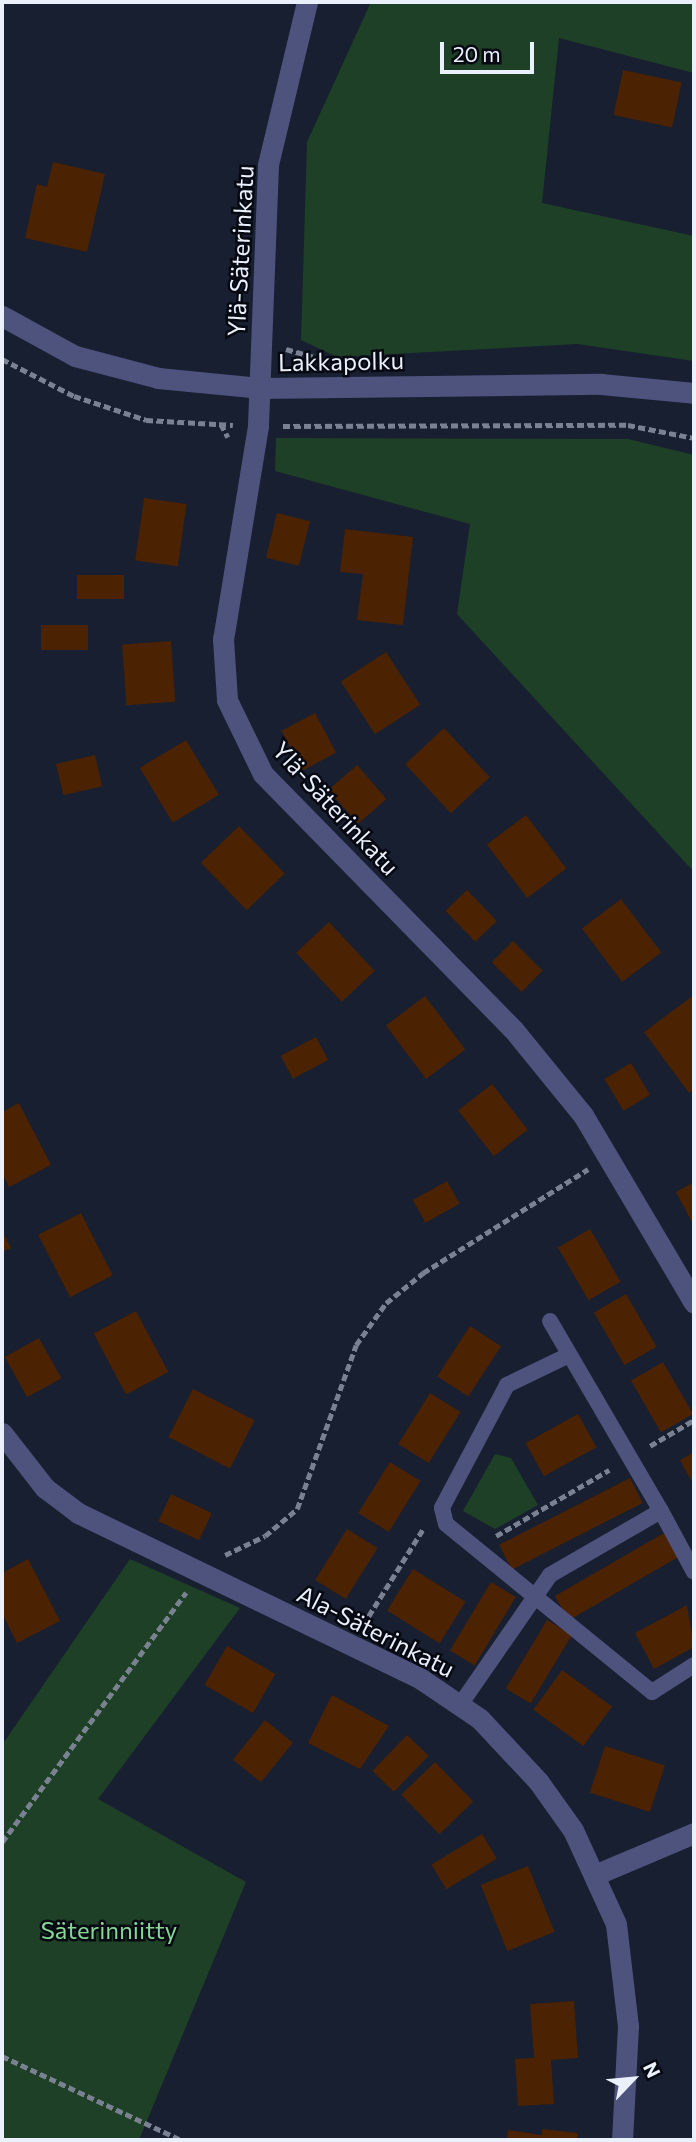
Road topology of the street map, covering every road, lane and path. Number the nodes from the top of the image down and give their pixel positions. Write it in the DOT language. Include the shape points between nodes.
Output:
graph roads {
  1 [pos="307,2"];
  2 [pos="2,316"];
  3 [pos="2,359"];
  4 [pos="260,388"];
  5 [pos="694,393"];
  6 [pos="258,426"];
  7 [pos="694,438"];
  8 [pos="597,1163"];
  9 [pos="694,1303"];
  10 [pos="550,1321"];
  11 [pos="569,1355"];
  12 [pos="694,1420"];
  13 [pos="2,1433"];
  14 [pos="630,1458"];
  15 [pos="660,1511"];
  16 [pos="443,1513"];
  17 [pos="476,1547"];
  18 [pos="694,1572"];
  19 [pos="178,1583"];
  20 [pos="197,1586"];
  21 [pos="536,1594"];
  22 [pos="351,1644"];
  23 [pos="694,1665"];
  24 [pos="460,1705"];
  25 [pos="694,1833"];
  26 [pos="2,1842"];
  27 [pos="597,1874"];
  28 [pos="2,2056"];
  29 [pos="181,2140"];
  30 [pos="622,2140"];
  1 -- 4 [label="street, Ylä-Säterinkatu" via="268,165"];
  2 -- 4 [label="street, Lakkapolku" via="114,369"];
  3 -- 6 [label="path" via="74,396 146,420"];
  4 -- 5 [label="street, Lakkapolku" via="601,384"];
  4 -- 6 [label="street, Ylä-Säterinkatu"];
  6 -- 7 [label="path" via="628,425"];
  6 -- 9 [label="street, Ylä-Säterinkatu" via="221,665 243,741 264,774 555,1079 610,1155"];
  8 -- 20 [label="path" via="423,1273 386,1303 356,1345 297,1509"];
  10 -- 11 [label="lane"];
  11 -- 14 [label="lane"];
  11 -- 16 [label="lane" via="507,1385"];
  12 -- 14 [label="path"];
  13 -- 20 [label="street, Ala-Säterinkatu" via="45,1488"];
  14 -- 15 [label="lane"];
  14 -- 17 [label="path"];
  15 -- 18 [label="lane"];
  15 -- 21 [label="lane" via="550,1575"];
  16 -- 17 [label="lane" via="446,1524"];
  16 -- 22 [label="path" via="417,1534"];
  17 -- 21 [label="lane"];
  19 -- 20 [label="path"];
  20 -- 22 [label="street, Ala-Säterinkatu"];
  20 -- 26 [label="path"];
  21 -- 23 [label="lane" via="567,1627 652,1692"];
  21 -- 24 [label="lane"];
  22 -- 24 [label="street, Ala-Säterinkatu"];
  24 -- 27 [label="street, Ala-Säterinkatu" via="538,1781"];
  25 -- 27 [label="street"];
  27 -- 30 [label="street, Ala-Säterinkatu" via="616,1924 628,2026"];
  28 -- 29 [label="path"];
}
